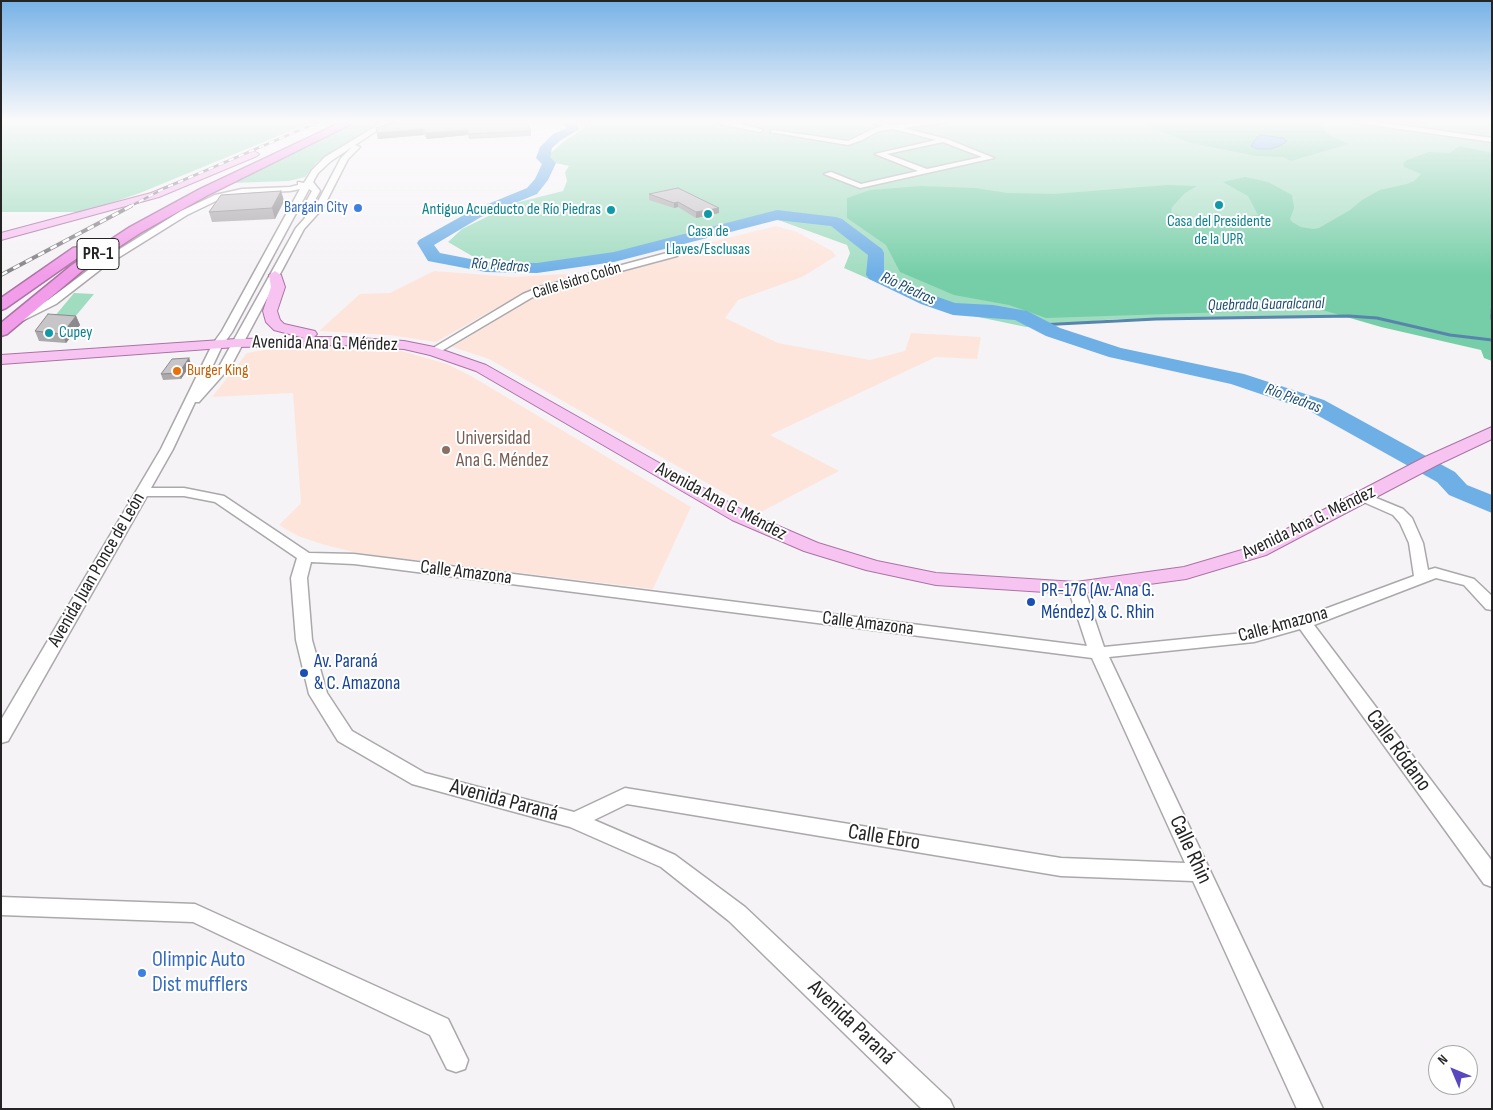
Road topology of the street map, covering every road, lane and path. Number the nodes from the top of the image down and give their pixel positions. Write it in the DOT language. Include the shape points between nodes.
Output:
graph roads {
  1 [pos="211,172"];
  2 [pos="226,172"];
  3 [pos="236,172"];
  4 [pos="315,172"];
  5 [pos="331,172"];
  6 [pos="338,172"];
  7 [pos="927,172"];
  8 [pos="828,174"];
  9 [pos="306,185"];
  10 [pos="199,188"];
  11 [pos="252,190"];
  12 [pos="158,202"];
  13 [pos="135,214"];
  14 [pos="310,219"];
  15 [pos="1,238"];
  16 [pos="90,243"];
  17 [pos="674,254"];
  18 [pos="275,274"];
  19 [pos="1,305"];
  20 [pos="6,327"];
  21 [pos="231,338"];
  22 [pos="404,344"];
  23 [pos="217,345"];
  24 [pos="434,351"];
  25 [pos="1,360"];
  26 [pos="191,403"];
  27 [pos="1492,432"];
  28 [pos="143,492"];
  29 [pos="1364,497"];
  30 [pos="306,557"];
  31 [pos="1422,578"];
  32 [pos="1076,588"];
  33 [pos="1492,605"];
  34 [pos="1304,623"];
  35 [pos="1098,653"];
  36 [pos="1,736"];
  37 [pos="575,820"];
  38 [pos="1200,872"];
  39 [pos="1492,878"];
  40 [pos="1,906"];
  41 [pos="456,1060"];
  42 [pos="942,1109"];
  43 [pos="1310,1109"];
  1 -- 15 [label="main road" via="155,195"];
  2 -- 10 [label="highway, PR-1"];
  3 -- 10 [label="highway, PR-1"];
  4 -- 9 [label="street, Avenida Juan Ponce de León"];
  5 -- 9 [label="street" via="326,178"];
  6 -- 14 [label="street, Avenida Juan Ponce de León"];
  7 -- 8 [label="street" via="860,186"];
  9 -- 10 [label="street"];
  9 -- 11 [label="street"];
  9 -- 14 [label="street" via="316,191 306,209"];
  9 -- 21 [label="street, Avenida Juan Ponce de León" via="281,229"];
  10 -- 11 [label="street"];
  10 -- 12 [label="highway, PR-1"];
  10 -- 20 [label="highway, PR-1" via="77,268"];
  11 -- 20 [label="street" via="218,197 184,213 102,264 52,302"];
  12 -- 13 [label="highway, PR-1"];
  12 -- 15 [label="main road"];
  14 -- 18 [label="street, Avenida Juan Ponce de León" via="300,228"];
  16 -- 19 [label="highway, PR-1"];
  17 -- 24 [label="street, Calle Isidro Colón" via="527,296"];
  18 -- 21 [label="street, Avenida Juan Ponce de León" via="244,334"];
  18 -- 22 [label="main road" via="278,286 270,311 272,322 279,327 306,334 391,340"];
  21 -- 22 [label="main road, Avenida Ana G. Méndez"];
  21 -- 23 [label="main road, Avenida Ana G. Méndez"];
  21 -- 26 [label="street, Avenida Juan Ponce de León" via="225,366"];
  22 -- 24 [label="main road, Avenida Ana G. Méndez"];
  23 -- 25 [label="main road, Avenida Ana G. Méndez"];
  23 -- 26 [label="street, Avenida Juan Ponce de León"];
  24 -- 32 [label="main road, Avenida Ana G. Méndez" via="481,368 739,516 811,547 873,566 936,578"];
  26 -- 28 [label="street, Avenida Juan Ponce de León"];
  27 -- 29 [label="main road, Avenida Ana G. Méndez"];
  28 -- 30 [label="street" via="184,492 219,499"];
  28 -- 36 [label="street, Avenida Juan Ponce de León"];
  29 -- 31 [label="street" via="1398,512 1407,520 1416,542"];
  29 -- 32 [label="main road, Avenida Ana G. Méndez" via="1260,551 1186,574"];
  30 -- 35 [label="street, Calle Amazona" via="354,559"];
  30 -- 37 [label="street, Avenida Paraná" via="299,578 304,640 318,694 345,736 419,779"];
  31 -- 33 [label="street, Calle Amazona" via="1435,573 1469,582"];
  31 -- 34 [label="street, Calle Amazona"];
  32 -- 35 [label="street, Calle Rhin"];
  34 -- 35 [label="street, Calle Amazona" via="1254,637"];
  34 -- 39 [label="street, Calle Ródano"];
  35 -- 38 [label="street, Calle Rhin"];
  37 -- 38 [label="street, Calle Ebro" via="625,796 1061,867"];
  37 -- 42 [label="street, Avenida Paraná" via="668,861 738,914"];
  38 -- 43 [label="street, Calle Rhin"];
  40 -- 41 [label="street" via="195,913 439,1027"];
}
